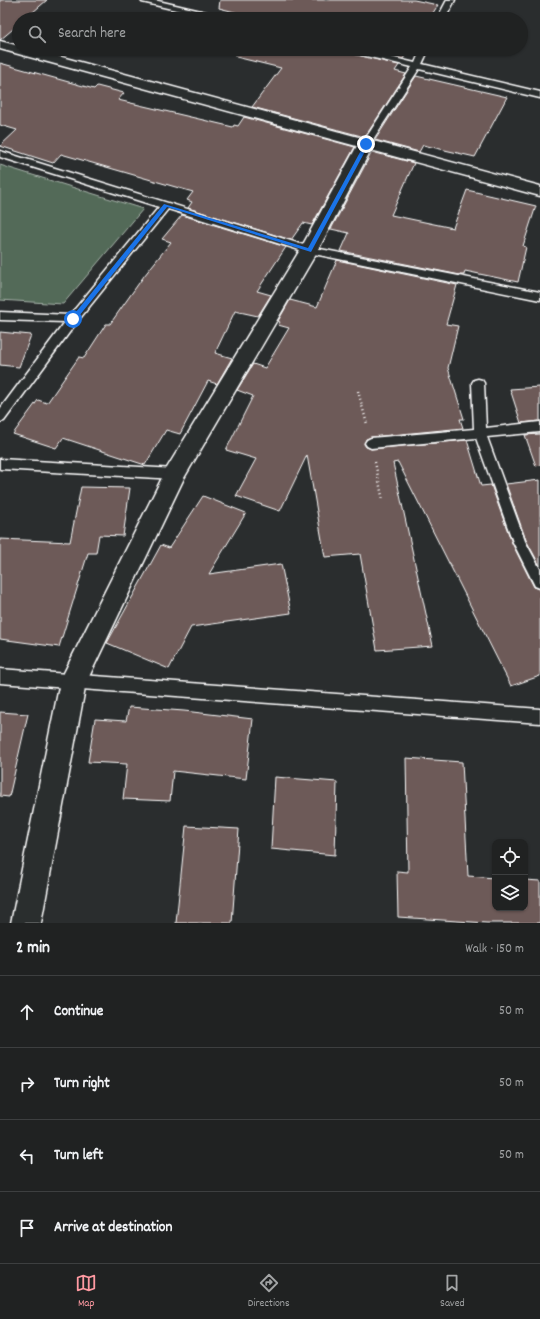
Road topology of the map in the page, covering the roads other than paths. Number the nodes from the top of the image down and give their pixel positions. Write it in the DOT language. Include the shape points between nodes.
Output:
graph roads {
  1 [pos="145,0"];
  2 [pos="451,0"];
  3 [pos="195,12"];
  4 [pos="445,12"];
  5 [pos="0,45"];
  6 [pos="12,48"];
  7 [pos="41,56"];
  8 [pos="376,56"];
  9 [pos="422,56"];
  10 [pos="417,66"];
  11 [pos="540,96"];
  12 [pos="366,144"];
  13 [pos="0,154"];
  14 [pos="540,191"];
  15 [pos="166,205"];
  16 [pos="309,250"];
  17 [pos="540,296"];
  18 [pos="0,316"];
  19 [pos="73,319"];
  20 [pos="478,383"];
  21 [pos="0,418"];
  22 [pos="540,427"];
  23 [pos="480,433"];
  24 [pos="371,443"];
  25 [pos="0,464"];
  26 [pos="175,474"];
  27 [pos="540,582"];
  28 [pos="0,676"];
  29 [pos="73,682"];
  30 [pos="540,716"];
  31 [pos="26,923"];
  1 -- 3 [label="lane"];
  2 -- 4 [label="lane"];
  5 -- 6 [label="street"];
  7 -- 12 [label="street"];
  8 -- 10 [label="lane"];
  9 -- 10 [label="lane"];
  10 -- 11 [label="lane"];
  10 -- 12 [label="lane"];
  12 -- 14 [label="street"];
  12 -- 16 [label="street"];
  13 -- 15 [label="lane"];
  15 -- 16 [label="lane"];
  15 -- 19 [label="lane"];
  16 -- 17 [label="lane"];
  16 -- 26 [label="street"];
  18 -- 19 [label="lane"];
  19 -- 21 [label="lane"];
  20 -- 23 [label="lane"];
  22 -- 23 [label="lane"];
  23 -- 24 [label="lane"];
  23 -- 27 [label="lane" via="519,542"];
  25 -- 26 [label="lane"];
  26 -- 29 [label="street"];
  28 -- 29 [label="lane"];
  29 -- 30 [label="lane"];
  29 -- 31 [label="street"];
}
